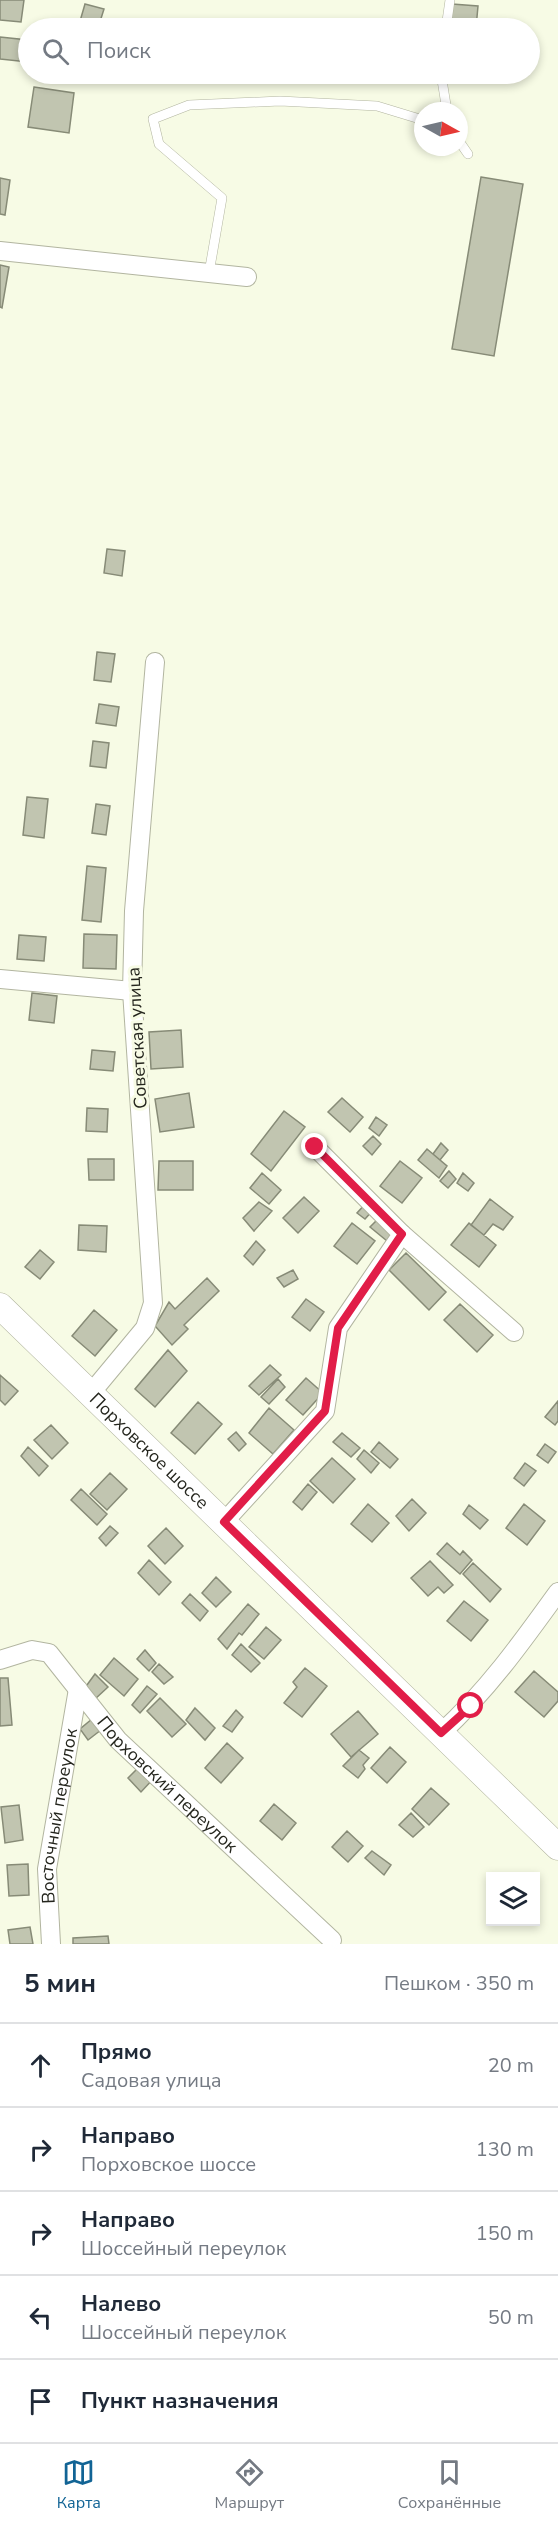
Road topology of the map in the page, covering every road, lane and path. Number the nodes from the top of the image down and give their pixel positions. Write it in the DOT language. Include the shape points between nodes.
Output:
graph roads {
  1 [pos="450,0"];
  2 [pos="447,18"];
  3 [pos="443,84"];
  4 [pos="446,102"];
  5 [pos="414,117"];
  6 [pos="0,252"];
  7 [pos="210,273"];
  8 [pos="247,278"];
  9 [pos="155,662"];
  10 [pos="0,979"];
  11 [pos="132,992"];
  12 [pos="315,1147"];
  13 [pos="402,1234"];
  14 [pos="0,1306"];
  15 [pos="514,1332"];
  16 [pos="91,1393"];
  17 [pos="224,1522"];
  18 [pos="558,1592"];
  19 [pos="0,1660"];
  20 [pos="78,1689"];
  21 [pos="441,1733"];
  22 [pos="558,1846"];
  23 [pos="332,1940"];
  24 [pos="51,1944"];
  1 -- 2 [label="lane"];
  3 -- 4 [label="lane"];
  5 -- 7 [label="lane" via="377,106 280,101 189,105 153,119 159,144 222,198"];
  6 -- 7 [label="street"];
  7 -- 8 [label="street"];
  9 -- 11 [label="street, Советская улица" via="134,911"];
  10 -- 11 [label="street"];
  11 -- 16 [label="street, Советская улица" via="153,1303 145,1328"];
  12 -- 13 [label="street"];
  13 -- 15 [label="street"];
  13 -- 17 [label="street" via="338,1328 325,1411"];
  14 -- 16 [label="main road, Порховское шоссе"];
  16 -- 17 [label="main road, Порховское шоссе"];
  17 -- 21 [label="main road, Порховское шоссе"];
  18 -- 21 [label="street" via="471,1706"];
  19 -- 20 [label="street, Порховский переулок" via="32,1650 49,1653"];
  20 -- 23 [label="street, Порховский переулок" via="118,1740"];
  20 -- 24 [label="street, Восточный переулок" via="47,1869"];
  21 -- 22 [label="main road, Порховское шоссе"];
}
